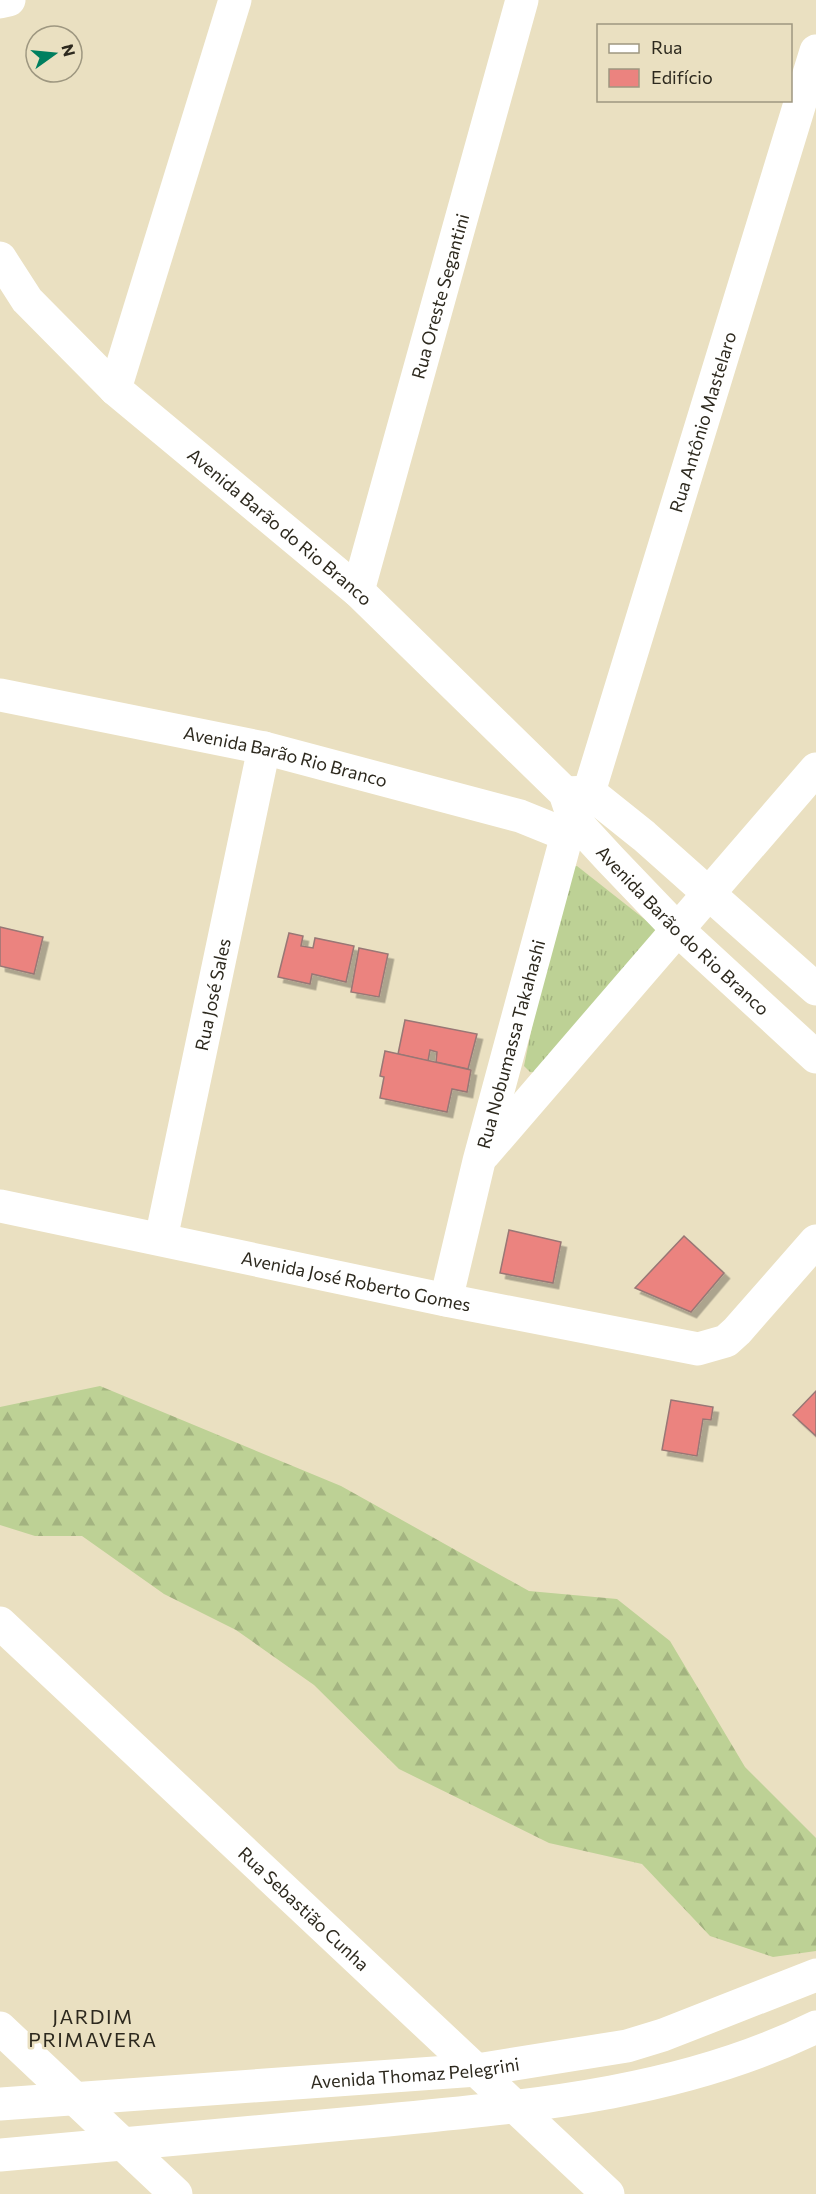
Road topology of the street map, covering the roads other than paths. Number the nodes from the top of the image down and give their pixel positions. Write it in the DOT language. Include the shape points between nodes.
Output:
graph roads {
  1 [pos="9,0"];
  2 [pos="235,0"];
  3 [pos="522,0"];
  4 [pos="0,2"];
  5 [pos="816,51"];
  6 [pos="0,258"];
  7 [pos="115,389"];
  8 [pos="358,591"];
  9 [pos="0,696"];
  10 [pos="264,748"];
  11 [pos="816,769"];
  12 [pos="574,810"];
  13 [pos="710,893"];
  14 [pos="678,930"];
  15 [pos="816,988"];
  16 [pos="816,1057"];
  17 [pos="479,1161"];
  18 [pos="0,1206"];
  19 [pos="160,1239"];
  20 [pos="816,1241"];
  21 [pos="446,1300"];
  22 [pos="0,1623"];
  23 [pos="816,1975"];
  24 [pos="816,2027"];
  25 [pos="0,2028"];
  26 [pos="477,2070"];
  27 [pos="74,2097"];
  28 [pos="0,2104"];
  29 [pos="515,2107"];
  30 [pos="123,2145"];
  31 [pos="0,2155"];
  32 [pos="176,2194"];
  33 [pos="608,2194"];
  1 -- 4 [label="street"];
  2 -- 7 [label="street"];
  3 -- 8 [label="street, Rua Oreste Segantini"];
  5 -- 12 [label="street, Rua Antônio Mastelaro"];
  6 -- 7 [label="street, Avenida Barão do Rio Branco" via="27,300"];
  7 -- 8 [label="street, Avenida Barão do Rio Branco"];
  8 -- 12 [label="street, Avenida Barão do Rio Branco"];
  9 -- 10 [label="street, Avenida Barão Rio Branco"];
  10 -- 12 [label="street, Avenida Barão Rio Branco" via="520,816"];
  10 -- 19 [label="street, Rua José Sales"];
  11 -- 13 [label="street"];
  12 -- 13 [label="street, Avenida Barão do Rio Branco"];
  12 -- 14 [label="street, Avenida Barão do Rio Branco"];
  12 -- 17 [label="street, Rua Nobumassa Takahashi"];
  13 -- 14 [label="street"];
  13 -- 15 [label="street, Avenida Barão do Rio Branco"];
  14 -- 16 [label="street, Avenida Barão do Rio Branco"];
  14 -- 17 [label="street"];
  17 -- 21 [label="street, Rua Nobumassa Takahashi"];
  18 -- 19 [label="street, Avenida José Roberto Gomes"];
  19 -- 21 [label="street, Avenida José Roberto Gomes"];
  20 -- 21 [label="street, Avenida José Roberto Gomes" via="737,1331 726,1341 698,1349"];
  22 -- 26 [label="street, Rua Sebastião Cunha"];
  23 -- 26 [label="street, Avenida Thomaz Pelegrini" via="627,2046"];
  24 -- 29 [label="street" via="705,2069 607,2095"];
  25 -- 27 [label="street"];
  26 -- 27 [label="street, Avenida Thomaz Pelegrini"];
  26 -- 29 [label="street, Rua Sebastião Cunha"];
  27 -- 28 [label="street, Avenida Thomaz Pelegrini"];
  27 -- 30 [label="street"];
  29 -- 30 [label="street"];
  29 -- 33 [label="street, Rua Sebastião Cunha"];
  30 -- 31 [label="street"];
  30 -- 32 [label="street"];
}
